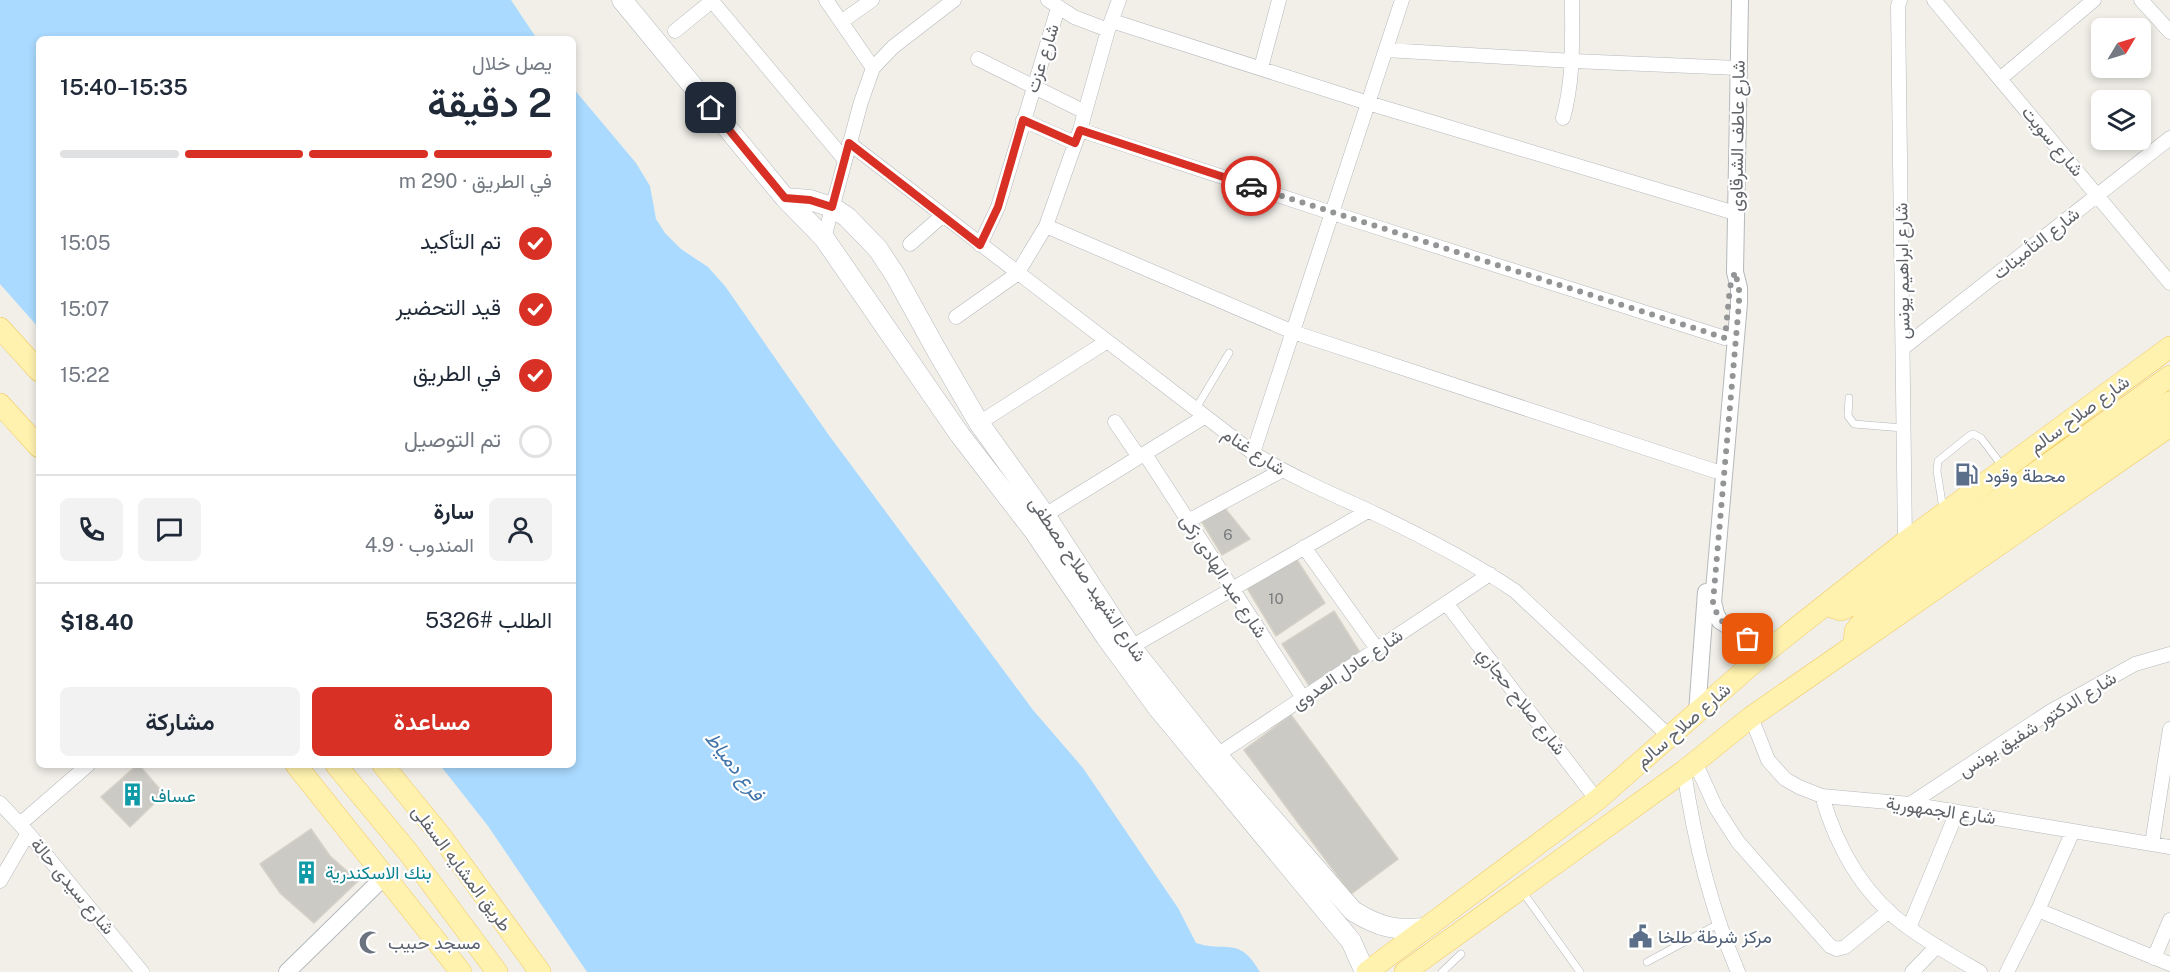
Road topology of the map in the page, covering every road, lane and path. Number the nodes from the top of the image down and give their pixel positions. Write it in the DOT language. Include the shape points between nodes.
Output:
graph roads {
  1 [pos="622,0"];
  2 [pos="826,0"];
  3 [pos="872,0"];
  4 [pos="1119,0"];
  5 [pos="1279,0"];
  6 [pos="1402,0"];
  7 [pos="1572,0"];
  8 [pos="1740,0"];
  9 [pos="1900,0"];
  10 [pos="1934,0"];
  11 [pos="2094,0"];
  12 [pos="2141,0"];
  13 [pos="712,1"];
  14 [pos="949,1"];
  15 [pos="1053,4"];
  16 [pos="841,22"];
  17 [pos="1110,25"];
  18 [pos="675,31"];
  19 [pos="2170,32"];
  20 [pos="1386,50"];
  21 [pos="978,59"];
  22 [pos="1573,62"];
  23 [pos="873,68"];
  24 [pos="1261,68"];
  25 [pos="1738,68"];
  26 [pos="2001,78"];
  27 [pos="1033,86"];
  28 [pos="1368,103"];
  29 [pos="1085,112"];
  30 [pos="1563,118"];
  31 [pos="1023,120"];
  32 [pos="1077,136"];
  33 [pos="2170,138"];
  34 [pos="849,143"];
  35 [pos="845,160"];
  36 [pos="2098,195"];
  37 [pos="785,198"];
  38 [pos="832,207"];
  39 [pos="1332,213"];
  40 [pos="1735,213"];
  41 [pos="942,216"];
  42 [pos="1046,226"];
  43 [pos="824,238"];
  44 [pos="910,244"];
  45 [pos="980,245"];
  46 [pos="1735,272"];
  47 [pos="1017,274"];
  48 [pos="2170,283"];
  49 [pos="957,317"];
  50 [pos="0,328"];
  51 [pos="1293,332"];
  52 [pos="1725,338"];
  53 [pos="1106,342"];
  54 [pos="2170,347"];
  55 [pos="1903,348"];
  56 [pos="1229,353"];
  57 [pos="36,368"];
  58 [pos="2170,376"];
  59 [pos="1849,398"];
  60 [pos="2170,402"];
  61 [pos="0,404"];
  62 [pos="1200,414"];
  63 [pos="1116,422"];
  64 [pos="979,423"];
  65 [pos="2170,426"];
  66 [pos="1904,428"];
  67 [pos="36,444"];
  68 [pos="1253,453"];
  69 [pos="1142,456"];
  70 [pos="2005,469"];
  71 [pos="1281,471"];
  72 [pos="1715,471"];
  73 [pos="1368,511"];
  74 [pos="1944,514"];
  75 [pos="1046,515"];
  76 [pos="1992,517"];
  77 [pos="1188,521"];
  78 [pos="1905,542"];
  79 [pos="1304,547"];
  80 [pos="1490,574"];
  81 [pos="1232,589"];
  82 [pos="1446,603"];
  83 [pos="1826,605"];
  84 [pos="1854,645"];
  85 [pos="1131,647"];
  86 [pos="1377,649"];
  87 [pos="1767,651"];
  88 [pos="2170,654"];
  89 [pos="1303,698"];
  90 [pos="1697,712"];
  91 [pos="1751,717"];
  92 [pos="2170,729"];
  93 [pos="1669,736"];
  94 [pos="1211,760"];
  95 [pos="1690,766"];
  96 [pos="85,768"];
  97 [pos="298,768"];
  98 [pos="338,768"];
  99 [pos="385,768"];
  100 [pos="1822,796"];
  101 [pos="1597,800"];
  102 [pos="0,803"];
  103 [pos="1910,804"];
  104 [pos="1957,812"];
  105 [pos="24,829"];
  106 [pos="2073,831"];
  107 [pos="2152,844"];
  108 [pos="2170,847"];
  109 [pos="384,877"];
  110 [pos="0,881"];
  111 [pos="1521,889"];
  112 [pos="2038,910"];
  113 [pos="1888,911"];
  114 [pos="2170,920"];
  115 [pos="1720,923"];
  116 [pos="463,926"];
  117 [pos="1425,928"];
  118 [pos="1909,928"];
  119 [pos="439,945"];
  120 [pos="1937,945"];
  121 [pos="1461,954"];
  122 [pos="2154,958"];
  123 [pos="1647,962"];
  124 [pos="2170,964"];
  125 [pos="142,972"];
  126 [pos="286,972"];
  127 [pos="461,972"];
  128 [pos="497,972"];
  129 [pos="540,972"];
  130 [pos="1366,972"];
  131 [pos="1405,972"];
  132 [pos="1442,972"];
  133 [pos="1580,972"];
  134 [pos="1738,972"];
  135 [pos="1912,972"];
  136 [pos="1980,972"];
  137 [pos="2007,972"];
  1 -- 37 [label="main road, شارع الشهيد صلاح مصطفى"];
  2 -- 16 [label="street"];
  3 -- 16 [label="street"];
  4 -- 17 [label="street"];
  5 -- 24 [label="street"];
  6 -- 20 [label="street"];
  7 -- 22 [label="street"];
  8 -- 25 [label="street, شارع عاطف الشرقاوى"];
  9 -- 55 [label="street, شارع ابراهيم يونس"];
  10 -- 26 [label="street, شارع سويت"];
  11 -- 26 [label="street"];
  12 -- 19 [label="street"];
  13 -- 18 [label="street"];
  13 -- 35 [label="street"];
  14 -- 23 [label="street"];
  15 -- 17 [label="street" via="1091,25"];
  15 -- 27 [label="street, شارع عزت"];
  16 -- 23 [label="street"];
  17 -- 24 [label="street"];
  17 -- 29 [label="street"];
  20 -- 22 [label="street"];
  20 -- 28 [label="street"];
  21 -- 27 [label="street"];
  22 -- 25 [label="street"];
  22 -- 30 [label="street"];
  23 -- 34 [label="street"];
  24 -- 28 [label="street"];
  25 -- 40 [label="street, شارع عاطف الشرقاوى"];
  26 -- 36 [label="street, شارع سويت"];
  27 -- 29 [label="street"];
  27 -- 31 [label="street, شارع عزت"];
  28 -- 39 [label="street"];
  28 -- 40 [label="street"];
  29 -- 32 [label="street"];
  31 -- 32 [label="street"];
  31 -- 45 [label="street, شارع عزت" via="998,207"];
  32 -- 39 [label="street"];
  32 -- 42 [label="street"];
  33 -- 36 [label="street, شارع التأمينات"];
  34 -- 35 [label="street"];
  34 -- 41 [label="street, شارع غنام"];
  35 -- 38 [label="street"];
  36 -- 48 [label="street, شارع سويت"];
  36 -- 55 [label="street, شارع التأمينات"];
  37 -- 38 [label="main road, شارع الشهيد صلاح مصطفى"];
  37 -- 43 [label="main road, شارع الشهيد صلاح مصطفى"];
  38 -- 43 [label="street"];
  38 -- 64 [label="main road, شارع الشهيد صلاح مصطفى" via="878,249"];
  39 -- 51 [label="street"];
  39 -- 52 [label="street"];
  40 -- 46 [label="street, شارع عاطف الشرقاوى"];
  41 -- 44 [label="street"];
  41 -- 45 [label="street, شارع غنام"];
  42 -- 47 [label="street"];
  42 -- 51 [label="street"];
  43 -- 94 [label="main road, شارع الشهيد صلاح مصطفى" via="1106,638 1158,708"];
  45 -- 47 [label="street, شارع غنام"];
  46 -- 52 [label="street, شارع عاطف الشرقاوى"];
  46 -- 87 [label="street, شارع عاطف الشرقاوى" via="1739,303 1713,602 1720,621"];
  47 -- 49 [label="street"];
  47 -- 53 [label="street, شارع غنام"];
  50 -- 57 [label="main road"];
  51 -- 68 [label="street"];
  51 -- 72 [label="street"];
  52 -- 72 [label="street, شارع عاطف الشرقاوى"];
  53 -- 62 [label="street, شارع غنام"];
  53 -- 64 [label="street"];
  54 -- 70 [label="main road, شارع صلاح سالم"];
  55 -- 66 [label="street, شارع ابراهيم يونس"];
  56 -- 62 [label="lane"];
  58 -- 76 [label="main road"];
  59 -- 66 [label="lane" via="1848,416 1854,424"];
  60 -- 76 [label="main road"];
  61 -- 67 [label="main road"];
  62 -- 68 [label="street, شارع غنام"];
  62 -- 69 [label="street"];
  63 -- 69 [label="street, شارع عبد الهادى زكى"];
  64 -- 75 [label="main road, شارع الشهيد صلاح مصطفى"];
  65 -- 84 [label="main road, شارع صلاح سالم"];
  66 -- 78 [label="street, شارع ابراهيم يونس"];
  68 -- 71 [label="street, شارع غنام"];
  69 -- 75 [label="street"];
  69 -- 77 [label="street, شارع عبد الهادى زكى"];
  70 -- 74 [label="main road, شارع صلاح سالم"];
  70 -- 74 [label="lane" via="1981,438 1969,436 1938,461"];
  71 -- 73 [label="street, شارع غنام"];
  71 -- 77 [label="street"];
  72 -- 90 [label="street, شارع عاطف الشرقاوى"];
  73 -- 79 [label="street"];
  73 -- 80 [label="street, شارع غنام"];
  74 -- 78 [label="main road, شارع صلاح سالم"];
  75 -- 85 [label="main road, شارع الشهيد صلاح مصطفى"];
  76 -- 83 [label="main road" via="1847,609"];
  76 -- 84 [label="main road" via="1863,621 1855,631"];
  77 -- 81 [label="street, شارع عبد الهادى زكى"];
  78 -- 83 [label="main road, شارع صلاح سالم"];
  79 -- 81 [label="street"];
  79 -- 86 [label="street"];
  80 -- 82 [label="street, شارع عادل العدوى"];
  80 -- 93 [label="street, شارع غنام" via="1515,591"];
  81 -- 85 [label="street"];
  81 -- 89 [label="street, شارع عبد الهادى زكى"];
  82 -- 86 [label="street, شارع عادل العدوى"];
  82 -- 101 [label="street, شارع صلاح حجازي"];
  83 -- 87 [label="main road, شارع صلاح سالم"];
  84 -- 91 [label="main road, شارع صلاح سالم"];
  85 -- 94 [label="main road, شارع الشهيد صلاح مصطفى"];
  86 -- 89 [label="street, شارع عادل العدوى"];
  87 -- 90 [label="main road, شارع صلاح سالم"];
  88 -- 103 [label="street, شارع الدكتور شفيق يونس" via="2134,664 2051,711"];
  89 -- 94 [label="street, شارع عادل العدوى"];
  90 -- 93 [label="main road, شارع صلاح سالم"];
  91 -- 95 [label="main road, شارع صلاح سالم"];
  91 -- 100 [label="street, شارع الجمهورية" via="1768,760 1785,778"];
  92 -- 107 [label="street"];
  93 -- 101 [label="main road, شارع صلاح سالم"];
  94 -- 117 [label="main road, شارع الشهيد صلاح مصطفى" via="1353,910 1389,928"];
  94 -- 130 [label="main road, شارع الشهيد صلاح مصطفى" via="1351,941"];
  95 -- 111 [label="main road, شارع صلاح سالم"];
  95 -- 113 [label="street" via="1738,842 1830,946 1838,950 1845,947"];
  95 -- 115 [label="street" via="1689,805"];
  96 -- 105 [label="street"];
  97 -- 109 [label="main road"];
  98 -- 116 [label="main road"];
  99 -- 129 [label="main road, طريق المشايه السفلى" via="441,836"];
  100 -- 103 [label="street, شارع الجمهورية"];
  100 -- 113 [label="street" via="1840,847"];
  101 -- 117 [label="main road, شارع صلاح سالم"];
  102 -- 105 [label="street, شارع سيدى حالة"];
  103 -- 104 [label="street, شارع الجمهورية"];
  104 -- 106 [label="street, شارع الجمهورية"];
  104 -- 118 [label="street"];
  105 -- 110 [label="street"];
  105 -- 125 [label="street, شارع سيدى حالة"];
  106 -- 107 [label="street, شارع الجمهورية"];
  106 -- 112 [label="street"];
  107 -- 108 [label="street, شارع الجمهورية"];
  109 -- 119 [label="main road"];
  109 -- 126 [label="street"];
  111 -- 131 [label="main road, شارع صلاح سالم"];
  111 -- 133 [label="lane"];
  112 -- 122 [label="street"];
  112 -- 137 [label="street"];
  113 -- 118 [label="street"];
  114 -- 122 [label="street"];
  115 -- 123 [label="lane"];
  115 -- 134 [label="street"];
  116 -- 119 [label="main road"];
  116 -- 128 [label="main road"];
  117 -- 130 [label="main road, شارع صلاح سالم"];
  118 -- 120 [label="street"];
  119 -- 127 [label="main road"];
  120 -- 135 [label="street"];
  120 -- 136 [label="street"];
  121 -- 132 [label="lane"];
  122 -- 124 [label="street"];
}
